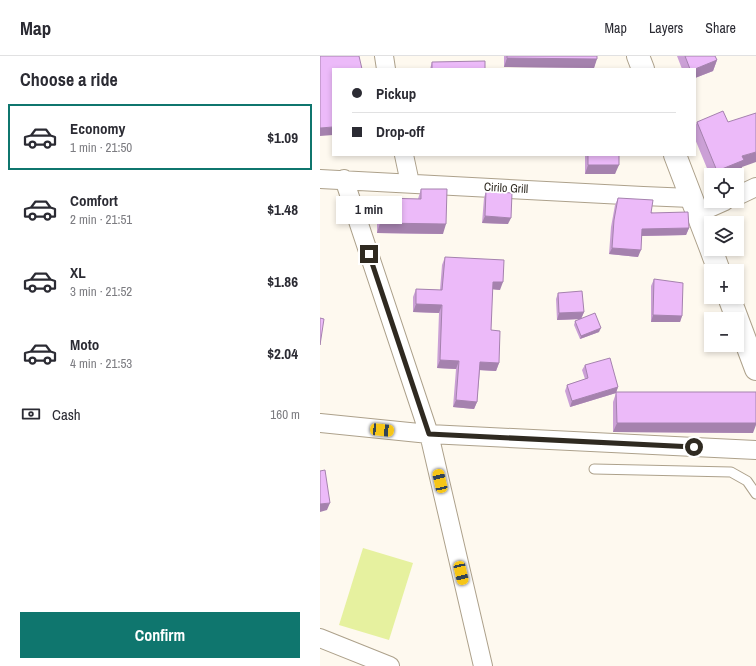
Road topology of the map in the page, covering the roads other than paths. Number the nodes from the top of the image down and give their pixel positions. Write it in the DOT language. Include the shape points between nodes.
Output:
graph roads {
  1 [pos="384,56"];
  2 [pos="638,56"];
  3 [pos="386,68"];
  4 [pos="643,68"];
  5 [pos="404,156"];
  6 [pos="675,156"];
  7 [pos="320,179"];
  8 [pos="344,179"];
  9 [pos="410,183"];
  10 [pos="756,187"];
  11 [pos="744,193"];
  12 [pos="704,204"];
  13 [pos="694,205"];
  14 [pos="704,231"];
  15 [pos="732,304"];
  16 [pos="756,369"];
  17 [pos="320,423"];
  18 [pos="429,434"];
  19 [pos="756,450"];
  20 [pos="594,469"];
  21 [pos="756,494"];
  22 [pos="320,638"];
  23 [pos="390,666"];
  24 [pos="483,666"];
  1 -- 3 [label="street"];
  2 -- 4 [label="main road"];
  5 -- 9 [label="street"];
  6 -- 13 [label="main road"];
  7 -- 8 [label="street, Cirilo Grill"];
  8 -- 9 [label="street, Cirilo Grill"];
  8 -- 18 [label="street"];
  9 -- 13 [label="street, Cirilo Grill" via="644,196"];
  10 -- 11 [label="street"];
  12 -- 13 [label="street"];
  13 -- 14 [label="main road"];
  15 -- 16 [label="main road"];
  17 -- 18 [label="street"];
  18 -- 19 [label="street"];
  18 -- 24 [label="street"];
  20 -- 21 [label="lane" via="731,472 746,481"];
  22 -- 23 [label="street"];
}
